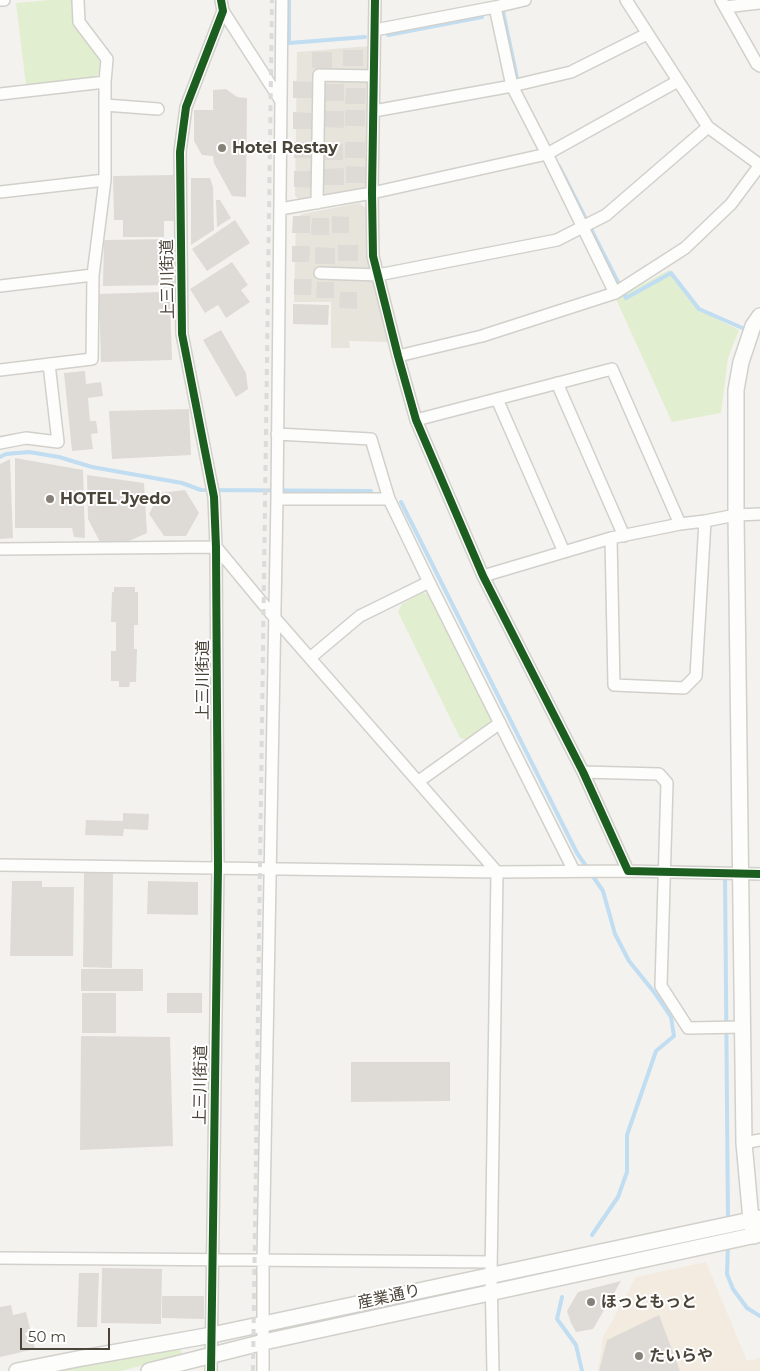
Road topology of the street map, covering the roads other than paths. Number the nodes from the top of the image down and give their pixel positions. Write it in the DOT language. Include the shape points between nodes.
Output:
graph roads {
  1 [pos="0,0"];
  2 [pos="4,0"];
  3 [pos="78,0"];
  4 [pos="282,0"];
  5 [pos="376,0"];
  6 [pos="525,0"];
  7 [pos="626,0"];
  8 [pos="760,2"];
  9 [pos="723,4"];
  10 [pos="222,5"];
  11 [pos="495,7"];
  12 [pos="375,30"];
  13 [pos="648,34"];
  14 [pos="760,66"];
  15 [pos="374,76"];
  16 [pos="678,81"];
  17 [pos="105,82"];
  18 [pos="512,86"];
  19 [pos="0,94"];
  20 [pos="281,101"];
  21 [pos="105,106"];
  22 [pos="158,109"];
  23 [pos="374,111"];
  24 [pos="708,127"];
  25 [pos="547,154"];
  26 [pos="760,165"];
  27 [pos="105,180"];
  28 [pos="0,192"];
  29 [pos="372,193"];
  30 [pos="317,203"];
  31 [pos="280,209"];
  32 [pos="583,227"];
  33 [pos="320,273"];
  34 [pos="93,275"];
  35 [pos="378,275"];
  36 [pos="0,286"];
  37 [pos="615,293"];
  38 [pos="760,316"];
  39 [pos="398,356"];
  40 [pos="49,364"];
  41 [pos="0,370"];
  42 [pos="557,383"];
  43 [pos="497,399"];
  44 [pos="416,420"];
  45 [pos="277,434"];
  46 [pos="0,443"];
  47 [pos="276,499"];
  48 [pos="389,499"];
  49 [pos="760,514"];
  50 [pos="736,515"];
  51 [pos="705,521"];
  52 [pos="680,524"];
  53 [pos="624,536"];
  54 [pos="611,538"];
  55 [pos="216,547"];
  56 [pos="0,548"];
  57 [pos="564,552"];
  58 [pos="483,576"];
  59 [pos="429,582"];
  60 [pos="274,617"];
  61 [pos="310,658"];
  62 [pos="500,723"];
  63 [pos="583,772"];
  64 [pos="419,781"];
  65 [pos="0,865"];
  66 [pos="218,867"];
  67 [pos="270,868"];
  68 [pos="574,871"];
  69 [pos="628,871"];
  70 [pos="497,872"];
  71 [pos="664,872"];
  72 [pos="740,874"];
  73 [pos="760,874"];
  74 [pos="743,1027"];
  75 [pos="760,1140"];
  76 [pos="744,1144"];
  77 [pos="755,1219"];
  78 [pos="757,1235"];
  79 [pos="0,1258"];
  80 [pos="212,1260"];
  81 [pos="264,1260"];
  82 [pos="491,1269"];
  83 [pos="492,1292"];
  84 [pos="264,1324"];
  85 [pos="212,1335"];
  86 [pos="264,1342"];
  87 [pos="211,1355"];
  88 [pos="17,1371"];
  89 [pos="149,1371"];
  90 [pos="211,1371"];
  91 [pos="263,1371"];
  92 [pos="493,1371"];
  1 -- 2 [label="street"];
  3 -- 17 [label="street" via="79,22 107,59"];
  4 -- 20 [label="street"];
  5 -- 12 [label="street"];
  6 -- 11 [label="street"];
  7 -- 13 [label="street"];
  8 -- 9 [label="street"];
  9 -- 14 [label="street"];
  10 -- 20 [label="street"];
  10 -- 55 [label="street, 上三川街道" via="186,107 180,152 182,334 214,497"];
  11 -- 12 [label="street"];
  11 -- 18 [label="street"];
  12 -- 15 [label="street"];
  13 -- 16 [label="street"];
  13 -- 18 [label="street" via="571,72"];
  15 -- 23 [label="street"];
  15 -- 30 [label="street" via="319,76"];
  16 -- 24 [label="street"];
  16 -- 25 [label="street"];
  17 -- 19 [label="street"];
  17 -- 21 [label="street"];
  18 -- 23 [label="street"];
  18 -- 25 [label="street"];
  20 -- 31 [label="street"];
  21 -- 22 [label="street"];
  21 -- 27 [label="street"];
  23 -- 29 [label="street"];
  24 -- 26 [label="street"];
  24 -- 32 [label="street" via="606,215"];
  25 -- 29 [label="street"];
  25 -- 32 [label="street"];
  26 -- 37 [label="street" via="731,204 685,248"];
  27 -- 28 [label="street"];
  27 -- 34 [label="street"];
  29 -- 30 [label="street"];
  29 -- 35 [label="street" via="373,256"];
  30 -- 31 [label="street"];
  31 -- 45 [label="street"];
  32 -- 35 [label="street" via="557,240"];
  32 -- 37 [label="street"];
  33 -- 35 [label="street"];
  34 -- 36 [label="street"];
  34 -- 40 [label="street" via="92,359"];
  35 -- 39 [label="street"];
  37 -- 39 [label="street" via="482,336"];
  38 -- 50 [label="street" via="740,362 736,390"];
  39 -- 44 [label="street"];
  40 -- 41 [label="street"];
  40 -- 46 [label="street" via="58,442 26,438"];
  42 -- 43 [label="street"];
  42 -- 52 [label="street" via="612,369"];
  42 -- 53 [label="street"];
  43 -- 44 [label="street"];
  43 -- 57 [label="street"];
  44 -- 58 [label="street"];
  45 -- 47 [label="street"];
  45 -- 48 [label="street" via="371,439"];
  47 -- 48 [label="street"];
  47 -- 60 [label="street"];
  48 -- 59 [label="street"];
  49 -- 50 [label="street"];
  50 -- 51 [label="street"];
  50 -- 72 [label="street"];
  51 -- 52 [label="street"];
  51 -- 54 [label="street" via="696,676 684,688 614,685"];
  52 -- 53 [label="street"];
  53 -- 54 [label="street"];
  54 -- 57 [label="street"];
  55 -- 56 [label="street"];
  55 -- 60 [label="street"];
  55 -- 66 [label="street, 上三川街道"];
  57 -- 58 [label="street"];
  58 -- 63 [label="street"];
  59 -- 61 [label="street" via="360,616"];
  59 -- 62 [label="street"];
  60 -- 61 [label="street"];
  60 -- 67 [label="street"];
  61 -- 64 [label="street"];
  62 -- 64 [label="street"];
  62 -- 68 [label="street"];
  63 -- 69 [label="street"];
  63 -- 71 [label="street" via="659,774 667,783"];
  64 -- 70 [label="street"];
  65 -- 66 [label="street"];
  66 -- 67 [label="street"];
  66 -- 80 [label="street, 上三川街道"];
  67 -- 70 [label="street"];
  67 -- 81 [label="street"];
  68 -- 69 [label="street"];
  68 -- 70 [label="street"];
  69 -- 71 [label="street"];
  70 -- 82 [label="street"];
  71 -- 72 [label="street"];
  71 -- 74 [label="street" via="662,986 688,1028"];
  72 -- 73 [label="street"];
  72 -- 74 [label="street"];
  74 -- 76 [label="street"];
  75 -- 76 [label="street"];
  76 -- 77 [label="street"];
  77 -- 78 [label="street"];
  77 -- 82 [label="street, 産業通り"];
  78 -- 83 [label="street, 産業通り"];
  79 -- 80 [label="street"];
  80 -- 81 [label="street"];
  80 -- 85 [label="street, 上三川街道"];
  81 -- 82 [label="street"];
  81 -- 84 [label="street"];
  82 -- 83 [label="street"];
  82 -- 84 [label="street, 産業通り"];
  83 -- 86 [label="street, 産業通り"];
  83 -- 92 [label="street"];
  84 -- 85 [label="street, 産業通り"];
  84 -- 86 [label="street"];
  85 -- 87 [label="street, 上三川街道"];
  85 -- 88 [label="street, 産業通り"];
  86 -- 87 [label="street, 産業通り"];
  86 -- 91 [label="street"];
  87 -- 89 [label="street, 産業通り"];
  87 -- 90 [label="street, 上三川街道"];
}
